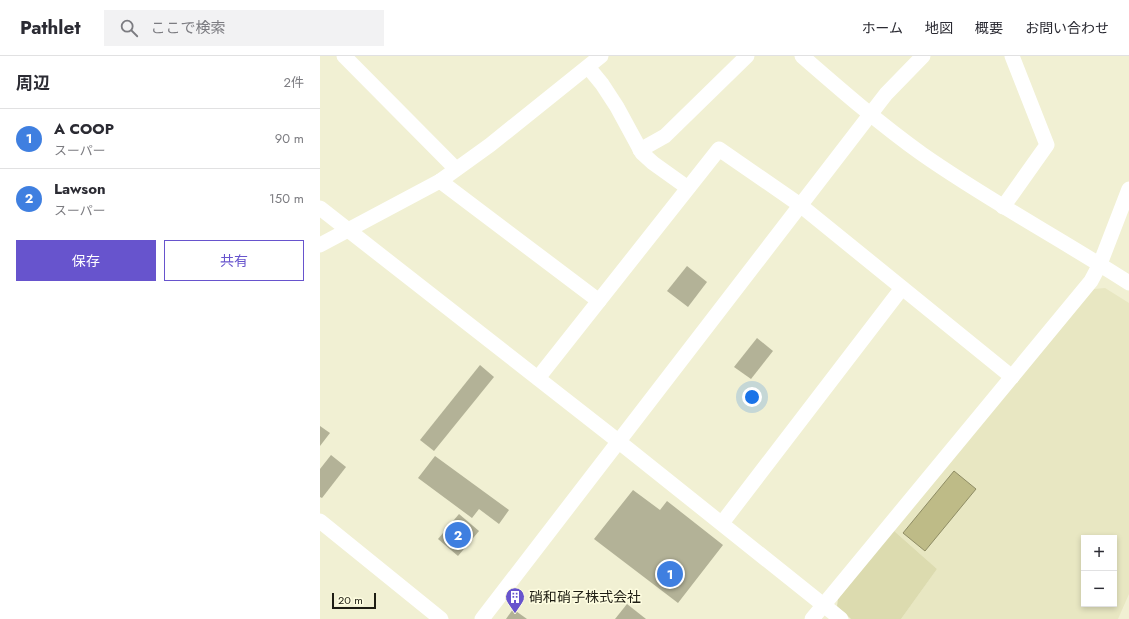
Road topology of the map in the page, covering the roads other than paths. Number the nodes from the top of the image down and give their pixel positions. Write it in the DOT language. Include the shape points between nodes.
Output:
graph roads {
  1 [pos="344,56"];
  2 [pos="601,56"];
  3 [pos="747,56"];
  4 [pos="802,56"];
  5 [pos="923,56"];
  6 [pos="1012,56"];
  7 [pos="588,67"];
  8 [pos="869,114"];
  9 [pos="640,150"];
  10 [pos="456,169"];
  11 [pos="440,181"];
  12 [pos="688,188"];
  13 [pos="1129,189"];
  14 [pos="800,205"];
  15 [pos="1003,207"];
  16 [pos="320,208"];
  17 [pos="349,230"];
  18 [pos="320,245"];
  19 [pos="1100,264"];
  20 [pos="1129,283"];
  21 [pos="902,288"];
  22 [pos="599,301"];
  23 [pos="538,378"];
  24 [pos="1012,378"];
  25 [pos="618,441"];
  26 [pos="320,521"];
  27 [pos="722,523"];
  28 [pos="824,604"];
  29 [pos="441,619"];
  30 [pos="482,619"];
  31 [pos="812,619"];
  32 [pos="841,619"];
  1 -- 10 [label="street"];
  2 -- 7 [label="street"];
  3 -- 9 [label="street" via="665,136"];
  4 -- 8 [label="street"];
  5 -- 8 [label="street"];
  6 -- 15 [label="street" via="1048,145"];
  7 -- 9 [label="street" via="617,107"];
  7 -- 10 [label="street"];
  8 -- 14 [label="street"];
  8 -- 15 [label="street" via="923,154"];
  9 -- 12 [label="street" via="653,163"];
  10 -- 11 [label="street"];
  11 -- 17 [label="street"];
  11 -- 22 [label="street"];
  12 -- 14 [label="street" via="720,149"];
  12 -- 22 [label="street"];
  13 -- 19 [label="street"];
  14 -- 21 [label="street"];
  14 -- 25 [label="street"];
  15 -- 19 [label="street"];
  16 -- 17 [label="street"];
  17 -- 18 [label="street"];
  17 -- 23 [label="street"];
  19 -- 20 [label="street"];
  19 -- 24 [label="street" via="1091,281"];
  21 -- 24 [label="street"];
  21 -- 27 [label="street"];
  22 -- 23 [label="street"];
  23 -- 25 [label="street"];
  24 -- 28 [label="street"];
  25 -- 27 [label="street"];
  25 -- 30 [label="street"];
  26 -- 29 [label="street"];
  27 -- 28 [label="street"];
  28 -- 31 [label="street"];
  28 -- 32 [label="street"];
}
